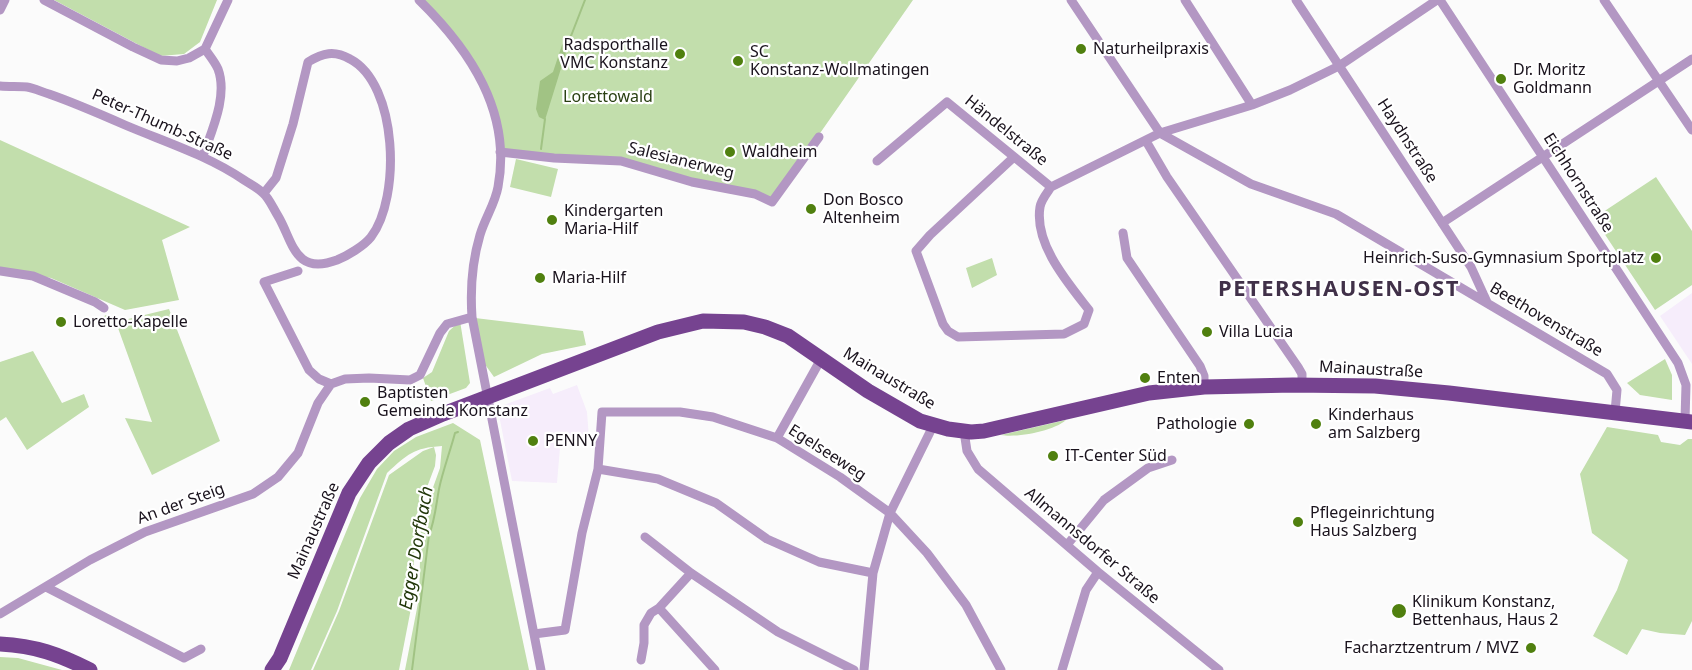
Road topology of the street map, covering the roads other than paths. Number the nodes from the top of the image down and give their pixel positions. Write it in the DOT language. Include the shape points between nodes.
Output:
graph roads {
  1 [pos="5,0"];
  2 [pos="44,0"];
  3 [pos="228,0"];
  4 [pos="419,0"];
  5 [pos="1071,0"];
  6 [pos="1185,0"];
  7 [pos="1296,0"];
  8 [pos="1438,0"];
  9 [pos="1604,0"];
  10 [pos="0,10"];
  11 [pos="205,49"];
  12 [pos="1692,59"];
  13 [pos="1339,66"];
  14 [pos="1659,80"];
  15 [pos="0,86"];
  16 [pos="1252,105"];
  17 [pos="1692,130"];
  18 [pos="1160,134"];
  19 [pos="819,137"];
  20 [pos="1146,141"];
  21 [pos="500,152"];
  22 [pos="203,156"];
  23 [pos="1543,156"];
  24 [pos="1014,157"];
  25 [pos="878,161"];
  26 [pos="1051,187"];
  27 [pos="264,193"];
  28 [pos="1442,223"];
  29 [pos="1123,233"];
  30 [pos="0,271"];
  31 [pos="298,271"];
  32 [pos="1486,302"];
  33 [pos="104,308"];
  34 [pos="472,316"];
  35 [pos="821,358"];
  36 [pos="332,384"];
  37 [pos="1302,385"];
  38 [pos="1204,387"];
  39 [pos="486,397"];
  40 [pos="1615,412"];
  41 [pos="1688,421"];
  42 [pos="933,426"];
  43 [pos="964,431"];
  44 [pos="777,438"];
  45 [pos="1172,460"];
  46 [pos="598,469"];
  47 [pos="890,513"];
  48 [pos="645,537"];
  49 [pos="1067,545"];
  50 [pos="1098,572"];
  51 [pos="691,573"];
  52 [pos="873,573"];
  53 [pos="46,587"];
  54 [pos="659,608"];
  55 [pos="0,614"];
  56 [pos="0,622"];
  57 [pos="534,634"];
  58 [pos="0,644"];
  59 [pos="201,650"];
  60 [pos="641,660"];
  61 [pos="90,670"];
  62 [pos="272,670"];
  63 [pos="541,670"];
  64 [pos="715,670"];
  65 [pos="854,670"];
  66 [pos="864,670"];
  67 [pos="1001,670"];
  68 [pos="1062,670"];
  69 [pos="1219,670"];
  1 -- 10 [label="street"];
  2 -- 11 [label="street" via="160,60 177,61"];
  3 -- 11 [label="street"];
  4 -- 21 [label="street" via="474,65 488,92"];
  5 -- 18 [label="street, Beethovenstraße"];
  6 -- 16 [label="street"];
  7 -- 13 [label="street, Haydnstraße"];
  8 -- 13 [label="street, Händelstraße"];
  8 -- 23 [label="street, Eichhornstraße"];
  9 -- 14 [label="street"];
  11 -- 22 [label="street" via="218,68 221,86 218,113"];
  12 -- 14 [label="street"];
  13 -- 16 [label="street, Händelstraße"];
  13 -- 28 [label="street, Haydnstraße"];
  14 -- 17 [label="street"];
  14 -- 23 [label="street"];
  15 -- 22 [label="street, Peter-Thumb-Straße" via="28,87"];
  16 -- 18 [label="street, Händelstraße"];
  18 -- 20 [label="street, Händelstraße"];
  18 -- 32 [label="street, Beethovenstraße" via="1251,184 1336,214"];
  19 -- 21 [label="street, Salesianerweg" via="772,202 621,160"];
  20 -- 26 [label="street, Händelstraße"];
  20 -- 37 [label="street" via="1298,367"];
  21 -- 34 [label="street" via="498,187 471,273"];
  22 -- 27 [label="street, Peter-Thumb-Straße"];
  23 -- 28 [label="street"];
  23 -- 41 [label="street, Eichhornstraße" via="1678,363 1686,385"];
  24 -- 25 [label="street, Händelstraße" via="947,102"];
  24 -- 26 [label="street, Händelstraße"];
  24 -- 26 [label="street" via="916,251 948,331 958,337 1064,334 1084,324 1089,310 1060,272 1039,228 1040,204"];
  27 -- 27 [label="street, Peter-Thumb-Straße" via="292,248 306,261 336,260 369,239 380,223 385,203 390,167 388,132 383,104 371,78 357,62 339,53 322,54 308,62 276,178"];
  28 -- 32 [label="street, Haydnstraße" via="1472,267"];
  29 -- 38 [label="street" via="1127,258 1200,366"];
  30 -- 33 [label="street" via="33,276"];
  31 -- 36 [label="street" via="264,282 309,370 319,380"];
  32 -- 40 [label="street, Beethovenstraße" via="1607,374 1617,390"];
  34 -- 36 [label="street" via="447,324 420,375 410,380 345,379"];
  34 -- 39 [label="street"];
  35 -- 39 [label="main road, Mainaustraße" via="788,336 765,327 703,321 658,332"];
  35 -- 42 [label="main road, Mainaustraße" via="887,402"];
  35 -- 44 [label="street"];
  36 -- 53 [label="street, An der Steig" via="318,403 298,453 270,483 254,494 145,532"];
  37 -- 38 [label="main road, Mainaustraße"];
  37 -- 40 [label="main road, Mainaustraße" via="1375,386"];
  38 -- 43 [label="main road, Mainaustraße" via="1149,393 984,431"];
  39 -- 57 [label="street"];
  39 -- 62 [label="main road, Mainaustraße" via="409,429 369,463 349,492"];
  40 -- 41 [label="main road, Mainaustraße"];
  42 -- 43 [label="main road, Mainaustraße"];
  42 -- 47 [label="street"];
  43 -- 49 [label="street, Allmannsdorfer Straße" via="967,451 978,469"];
  44 -- 46 [label="street, Egelseeweg" via="713,417 680,412 602,412"];
  44 -- 47 [label="street, Egelseeweg"];
  45 -- 49 [label="street" via="1148,468 1104,500"];
  46 -- 52 [label="street" via="658,479 716,503 767,539 809,558"];
  46 -- 57 [label="street" via="565,630"];
  47 -- 52 [label="street"];
  47 -- 67 [label="street, Egelseeweg" via="927,553 966,605"];
  48 -- 51 [label="street"];
  49 -- 50 [label="street, Allmannsdorfer Straße"];
  50 -- 68 [label="street" via="1086,590"];
  50 -- 69 [label="street, Allmannsdorfer Straße"];
  51 -- 54 [label="street"];
  51 -- 65 [label="street" via="778,633"];
  52 -- 66 [label="street"];
  53 -- 55 [label="street, An der Steig"];
  53 -- 59 [label="street" via="184,658"];
  54 -- 60 [label="street" via="644,625"];
  54 -- 64 [label="street"];
  55 -- 56 [label="street"];
  57 -- 63 [label="street"];
  58 -- 61 [label="main road" via="51,652"];
}
